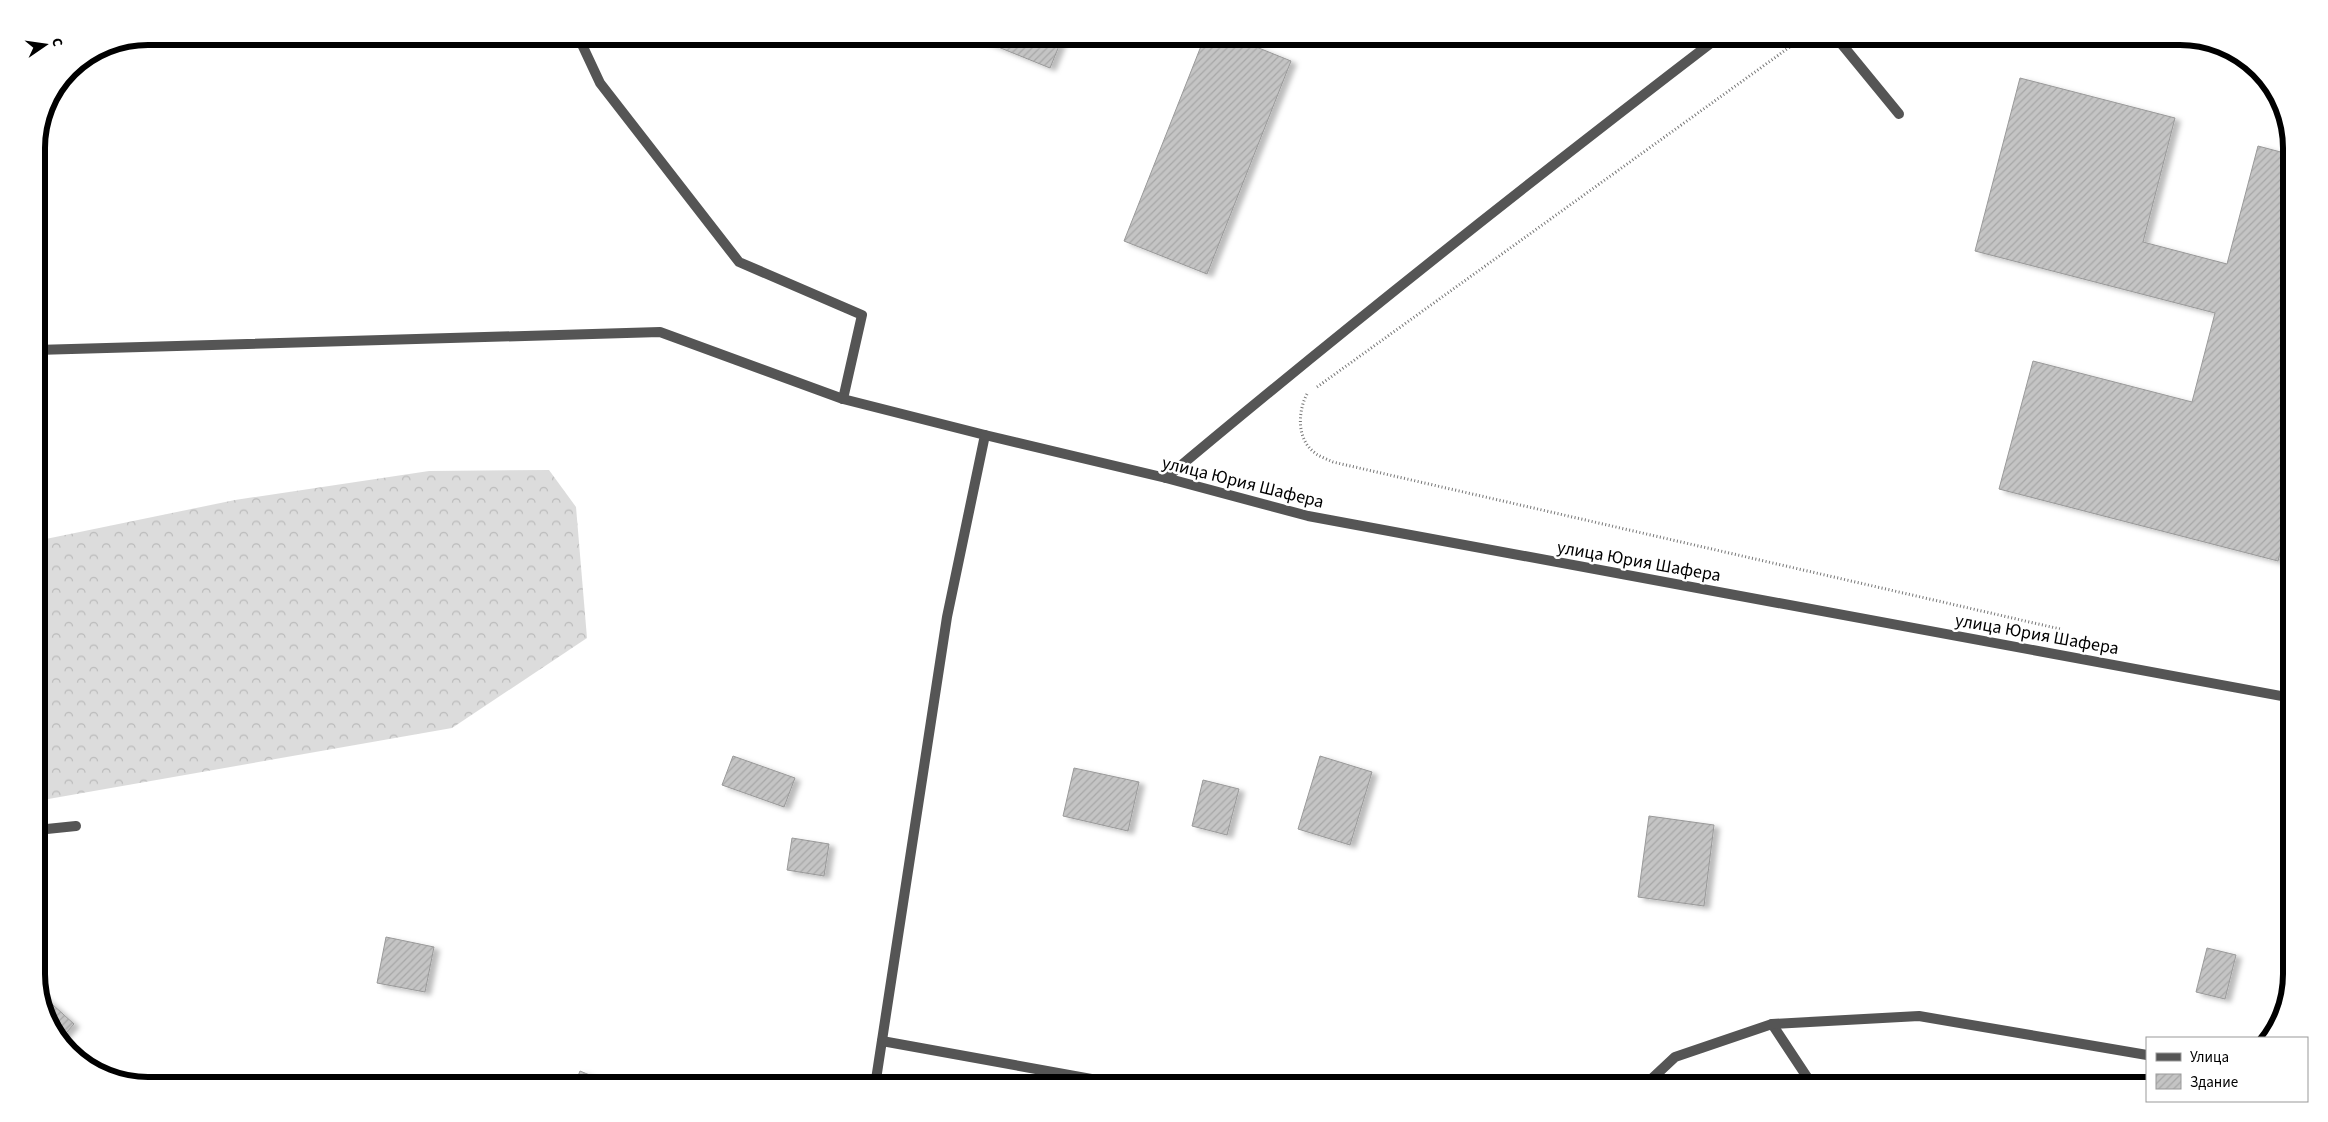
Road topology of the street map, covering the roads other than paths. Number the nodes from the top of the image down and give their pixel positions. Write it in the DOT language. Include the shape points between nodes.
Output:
graph roads {
  1 [pos="582,45"];
  2 [pos="1708,45"];
  3 [pos="1843,45"];
  4 [pos="1899,114"];
  5 [pos="45,350"];
  6 [pos="843,399"];
  7 [pos="986,435"];
  8 [pos="1166,478"];
  9 [pos="2283,696"];
  10 [pos="76,826"];
  11 [pos="45,829"];
  12 [pos="1772,1024"];
  13 [pos="882,1041"];
  14 [pos="2146,1054"];
  15 [pos="876,1077"];
  16 [pos="1080,1077"];
  17 [pos="1654,1077"];
  18 [pos="1807,1077"];
  1 -- 6 [label="street" via="600,83 739,262 862,315"];
  2 -- 8 [label="street" via="1290,374"];
  3 -- 4 [label="street"];
  5 -- 6 [label="street, улица Юрия Шафера" via="660,332"];
  6 -- 7 [label="street, улица Юрия Шафера"];
  7 -- 8 [label="street, улица Юрия Шафера"];
  7 -- 13 [label="street" via="947,617"];
  8 -- 9 [label="street, улица Юрия Шафера" via="1308,516"];
  10 -- 11 [label="street"];
  12 -- 14 [label="street" via="1920,1016"];
  12 -- 17 [label="street" via="1675,1057"];
  12 -- 18 [label="street"];
  13 -- 15 [label="street"];
  13 -- 16 [label="street"];
}
